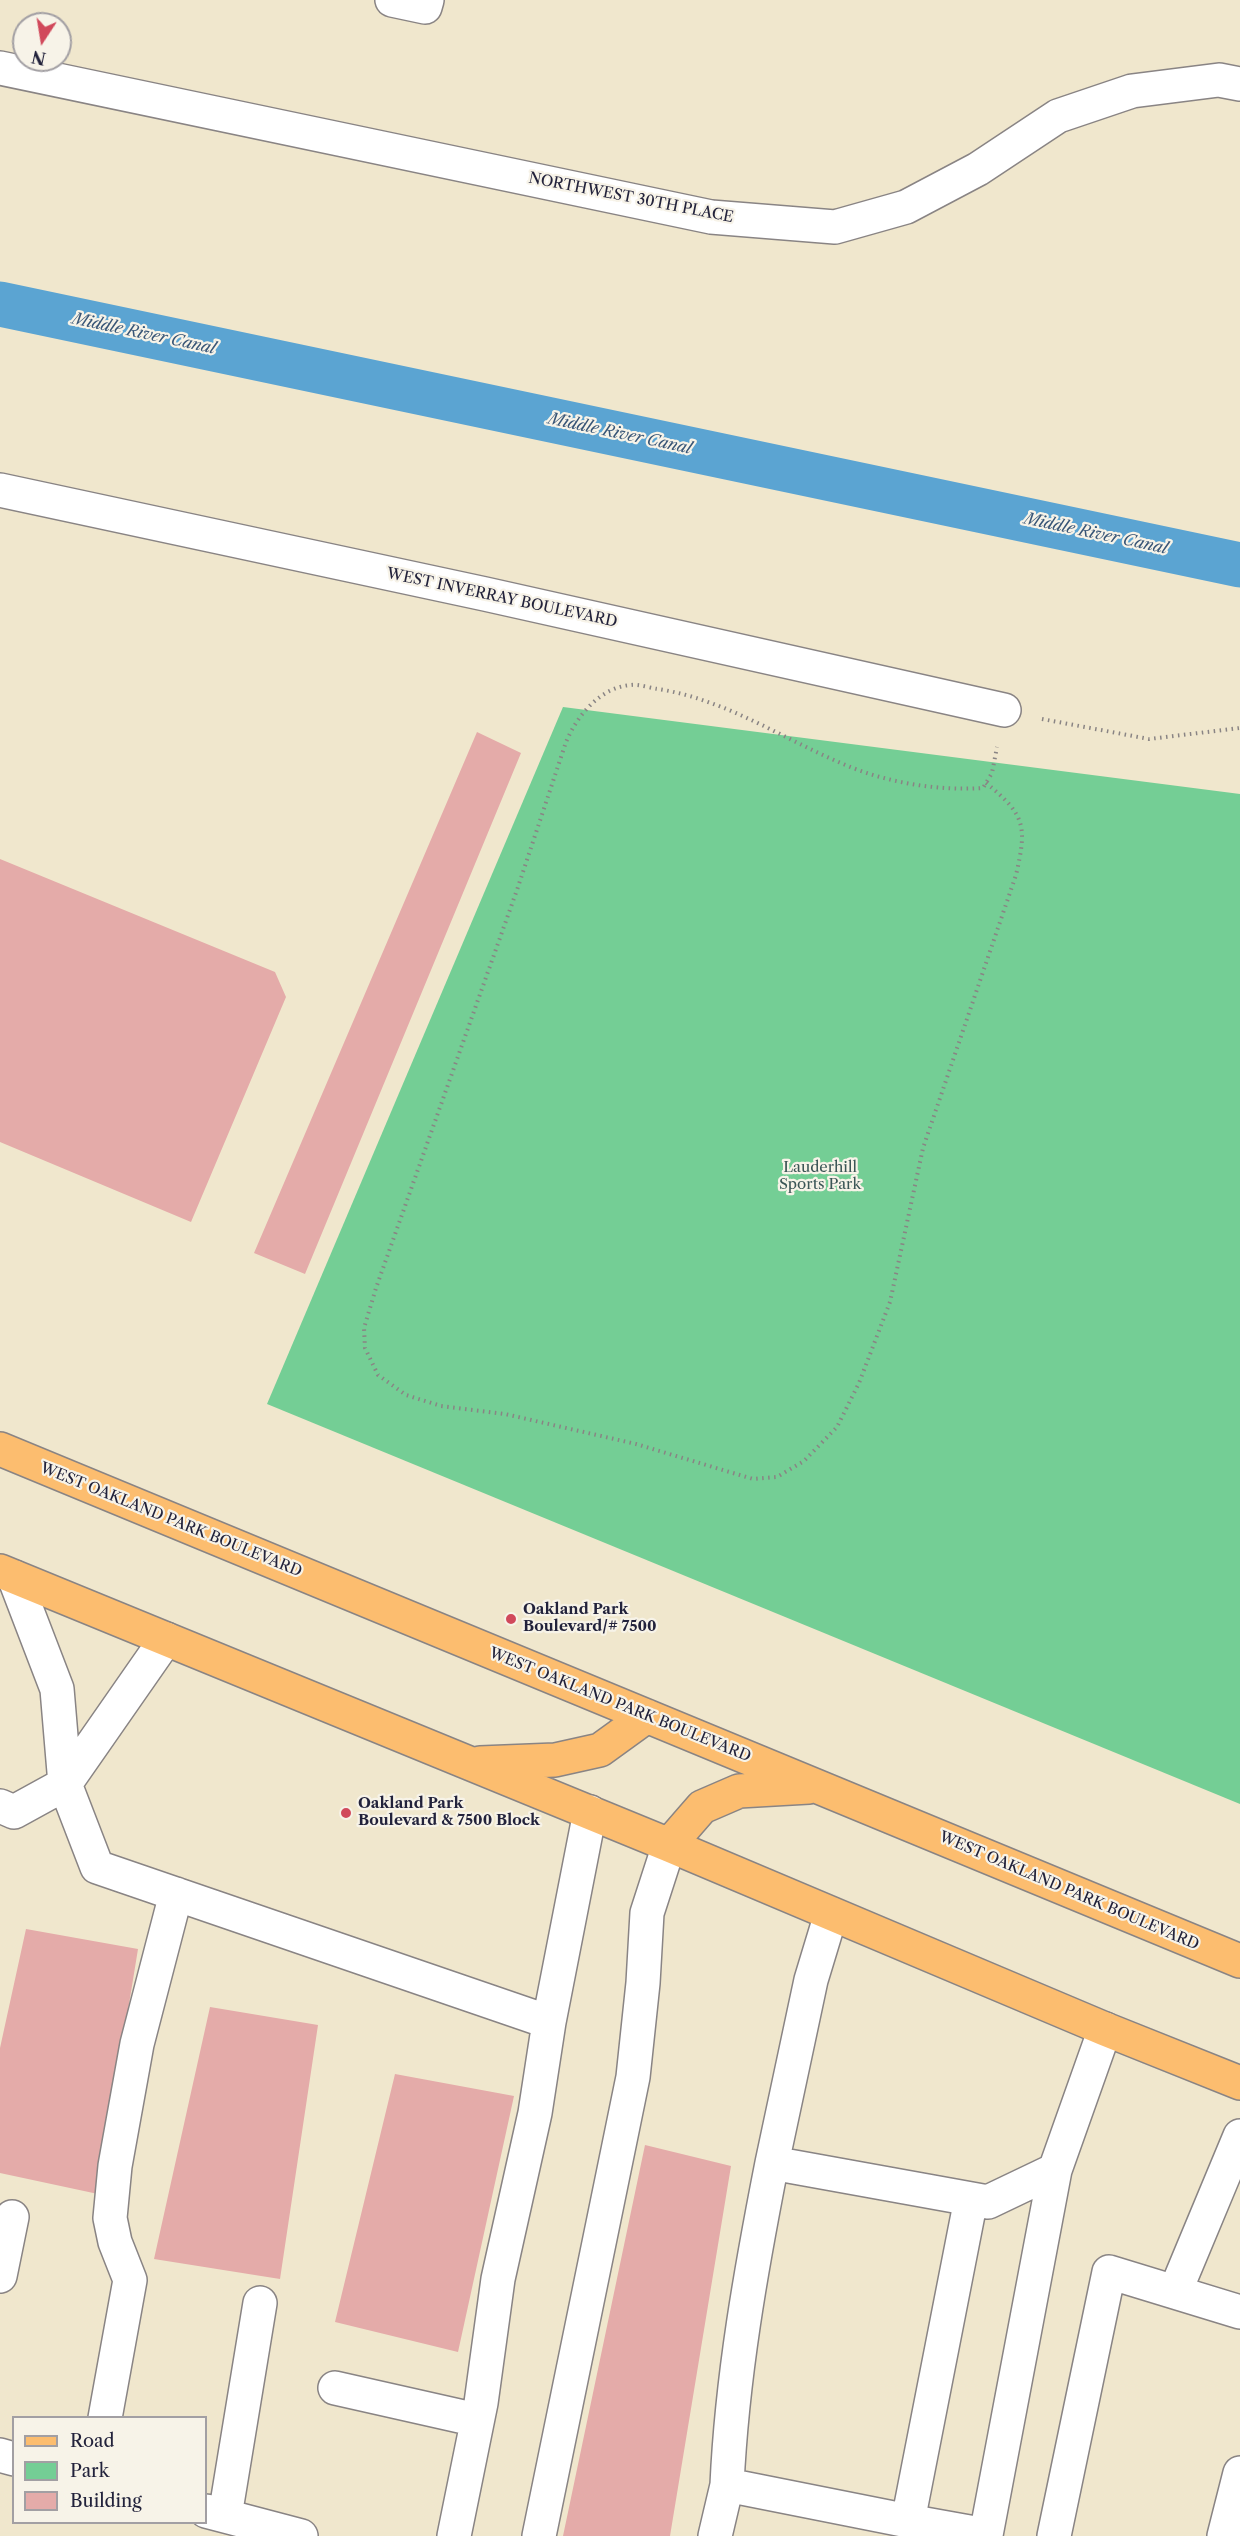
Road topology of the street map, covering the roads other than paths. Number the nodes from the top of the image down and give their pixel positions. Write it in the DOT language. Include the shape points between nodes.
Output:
graph roads {
  1 [pos="392,0"];
  2 [pos="427,0"];
  3 [pos="0,68"];
  4 [pos="1240,84"];
  5 [pos="0,490"];
  6 [pos="1004,710"];
  7 [pos="0,1449"];
  8 [pos="7,1574"];
  9 [pos="166,1639"];
  10 [pos="647,1716"];
  11 [pos="466,1763"];
  12 [pos="65,1784"];
  13 [pos="817,1786"];
  14 [pos="0,1806"];
  15 [pos="590,1812"];
  16 [pos="669,1845"];
  17 [pos="176,1894"];
  18 [pos="831,1914"];
  19 [pos="1240,1962"];
  20 [pos="549,2022"];
  21 [pos="1105,2029"];
  22 [pos="1240,2083"];
  23 [pos="1240,2136"];
  24 [pos="772,2163"];
  25 [pos="1055,2170"];
  26 [pos="971,2199"];
  27 [pos="12,2217"];
  28 [pos="0,2276"];
  29 [pos="1175,2292"];
  30 [pos="260,2303"];
  31 [pos="1240,2311"];
  32 [pos="335,2388"];
  33 [pos="105,2416"];
  34 [pos="477,2420"];
  35 [pos="1240,2472"];
  36 [pos="727,2485"];
  37 [pos="215,2513"];
  38 [pos="908,2521"];
  39 [pos="301,2536"];
  40 [pos="454,2536"];
  41 [pos="539,2536"];
  42 [pos="715,2536"];
  43 [pos="1054,2536"];
  44 [pos="1224,2536"];
  1 -- 2 [label="street" via="425,7"];
  3 -- 4 [label="street, NORTHWEST 30TH PLACE" via="711,217 835,227 906,207 978,169 1058,116 1132,91 1219,80"];
  5 -- 6 [label="street, WEST INVERRAY BOULEVARD"];
  7 -- 10 [label="main road, WEST OAKLAND PARK BOULEVARD"];
  8 -- 9 [label="main road"];
  8 -- 12 [label="street" via="57,1689"];
  9 -- 11 [label="main road"];
  9 -- 12 [label="street"];
  10 -- 11 [label="main road" via="600,1750 555,1760"];
  10 -- 13 [label="main road, WEST OAKLAND PARK BOULEVARD"];
  11 -- 15 [label="main road"];
  12 -- 14 [label="street" via="14,1812"];
  12 -- 17 [label="street" via="97,1867"];
  13 -- 16 [label="main road" via="739,1791 702,1807"];
  13 -- 19 [label="main road, WEST OAKLAND PARK BOULEVARD"];
  15 -- 16 [label="main road"];
  15 -- 20 [label="street"];
  16 -- 18 [label="main road"];
  16 -- 41 [label="street" via="647,1913 633,2077"];
  17 -- 20 [label="street"];
  17 -- 33 [label="street" via="137,2044 116,2166 110,2218 130,2280"];
  18 -- 21 [label="main road"];
  18 -- 24 [label="street" via="811,1980"];
  20 -- 34 [label="street" via="535,2113 498,2279"];
  21 -- 22 [label="main road"];
  21 -- 25 [label="street"];
  23 -- 29 [label="street"];
  24 -- 26 [label="street"];
  24 -- 36 [label="street" via="743,2309 730,2418"];
  25 -- 26 [label="street" via="988,2202"];
  25 -- 38 [label="street" via="987,2535"];
  26 -- 38 [label="street"];
  27 -- 28 [label="street"];
  29 -- 31 [label="street"];
  29 -- 43 [label="street" via="1109,2272"];
  30 -- 37 [label="street"];
  32 -- 34 [label="street"];
  34 -- 40 [label="street"];
  35 -- 44 [label="street"];
  36 -- 38 [label="street"];
  36 -- 42 [label="street"];
  37 -- 39 [label="street"];
}
